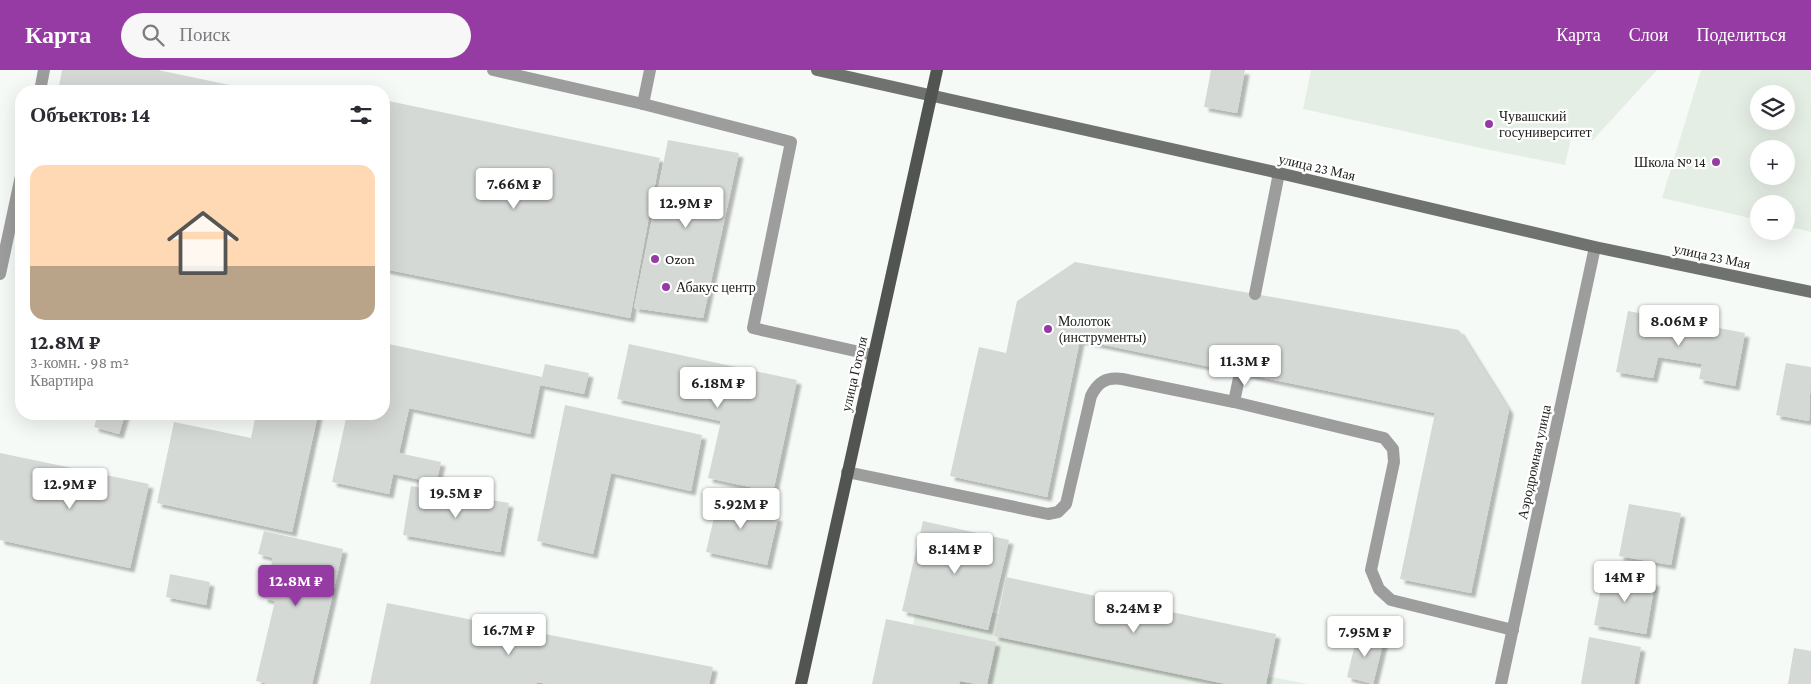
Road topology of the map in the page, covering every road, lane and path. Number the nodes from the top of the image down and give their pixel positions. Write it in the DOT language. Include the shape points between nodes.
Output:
graph roads {
  1 [pos="44,70"];
  2 [pos="493,70"];
  3 [pos="650,70"];
  4 [pos="817,70"];
  5 [pos="937,70"];
  6 [pos="41,85"];
  7 [pos="932,96"];
  8 [pos="643,104"];
  9 [pos="1279,173"];
  10 [pos="15,204"];
  11 [pos="1595,247"];
  12 [pos="0,274"];
  13 [pos="1811,292"];
  14 [pos="1255,294"];
  15 [pos="873,355"];
  16 [pos="1240,373"];
  17 [pos="1234,402"];
  18 [pos="847,472"];
  19 [pos="1512,630"];
  20 [pos="801,684"];
  21 [pos="1501,684"];
  1 -- 6 [label="street"];
  2 -- 8 [label="street"];
  3 -- 8 [label="street"];
  4 -- 7 [label="main road, улица 23 Мая"];
  5 -- 7 [label="main road, улица Гоголя"];
  7 -- 9 [label="main road, улица 23 Мая"];
  7 -- 15 [label="main road, улица Гоголя"];
  8 -- 15 [label="street" via="791,142 753,328"];
  9 -- 11 [label="main road, улица 23 Мая"];
  9 -- 14 [label="street"];
  10 -- 12 [label="street"];
  11 -- 13 [label="main road, улица 23 Мая"];
  11 -- 19 [label="street, Аэродромная улица"];
  15 -- 18 [label="main road, улица Гоголя"];
  16 -- 17 [label="street"];
  17 -- 18 [label="street" via="1122,379 1102,380 1091,396 1066,504 1058,512 1048,514"];
  17 -- 19 [label="street" via="1384,438 1394,448 1394,462 1371,570 1379,589 1392,600"];
  18 -- 20 [label="main road, улица Гоголя"];
  19 -- 21 [label="street, Аэродромная улица"];
}
